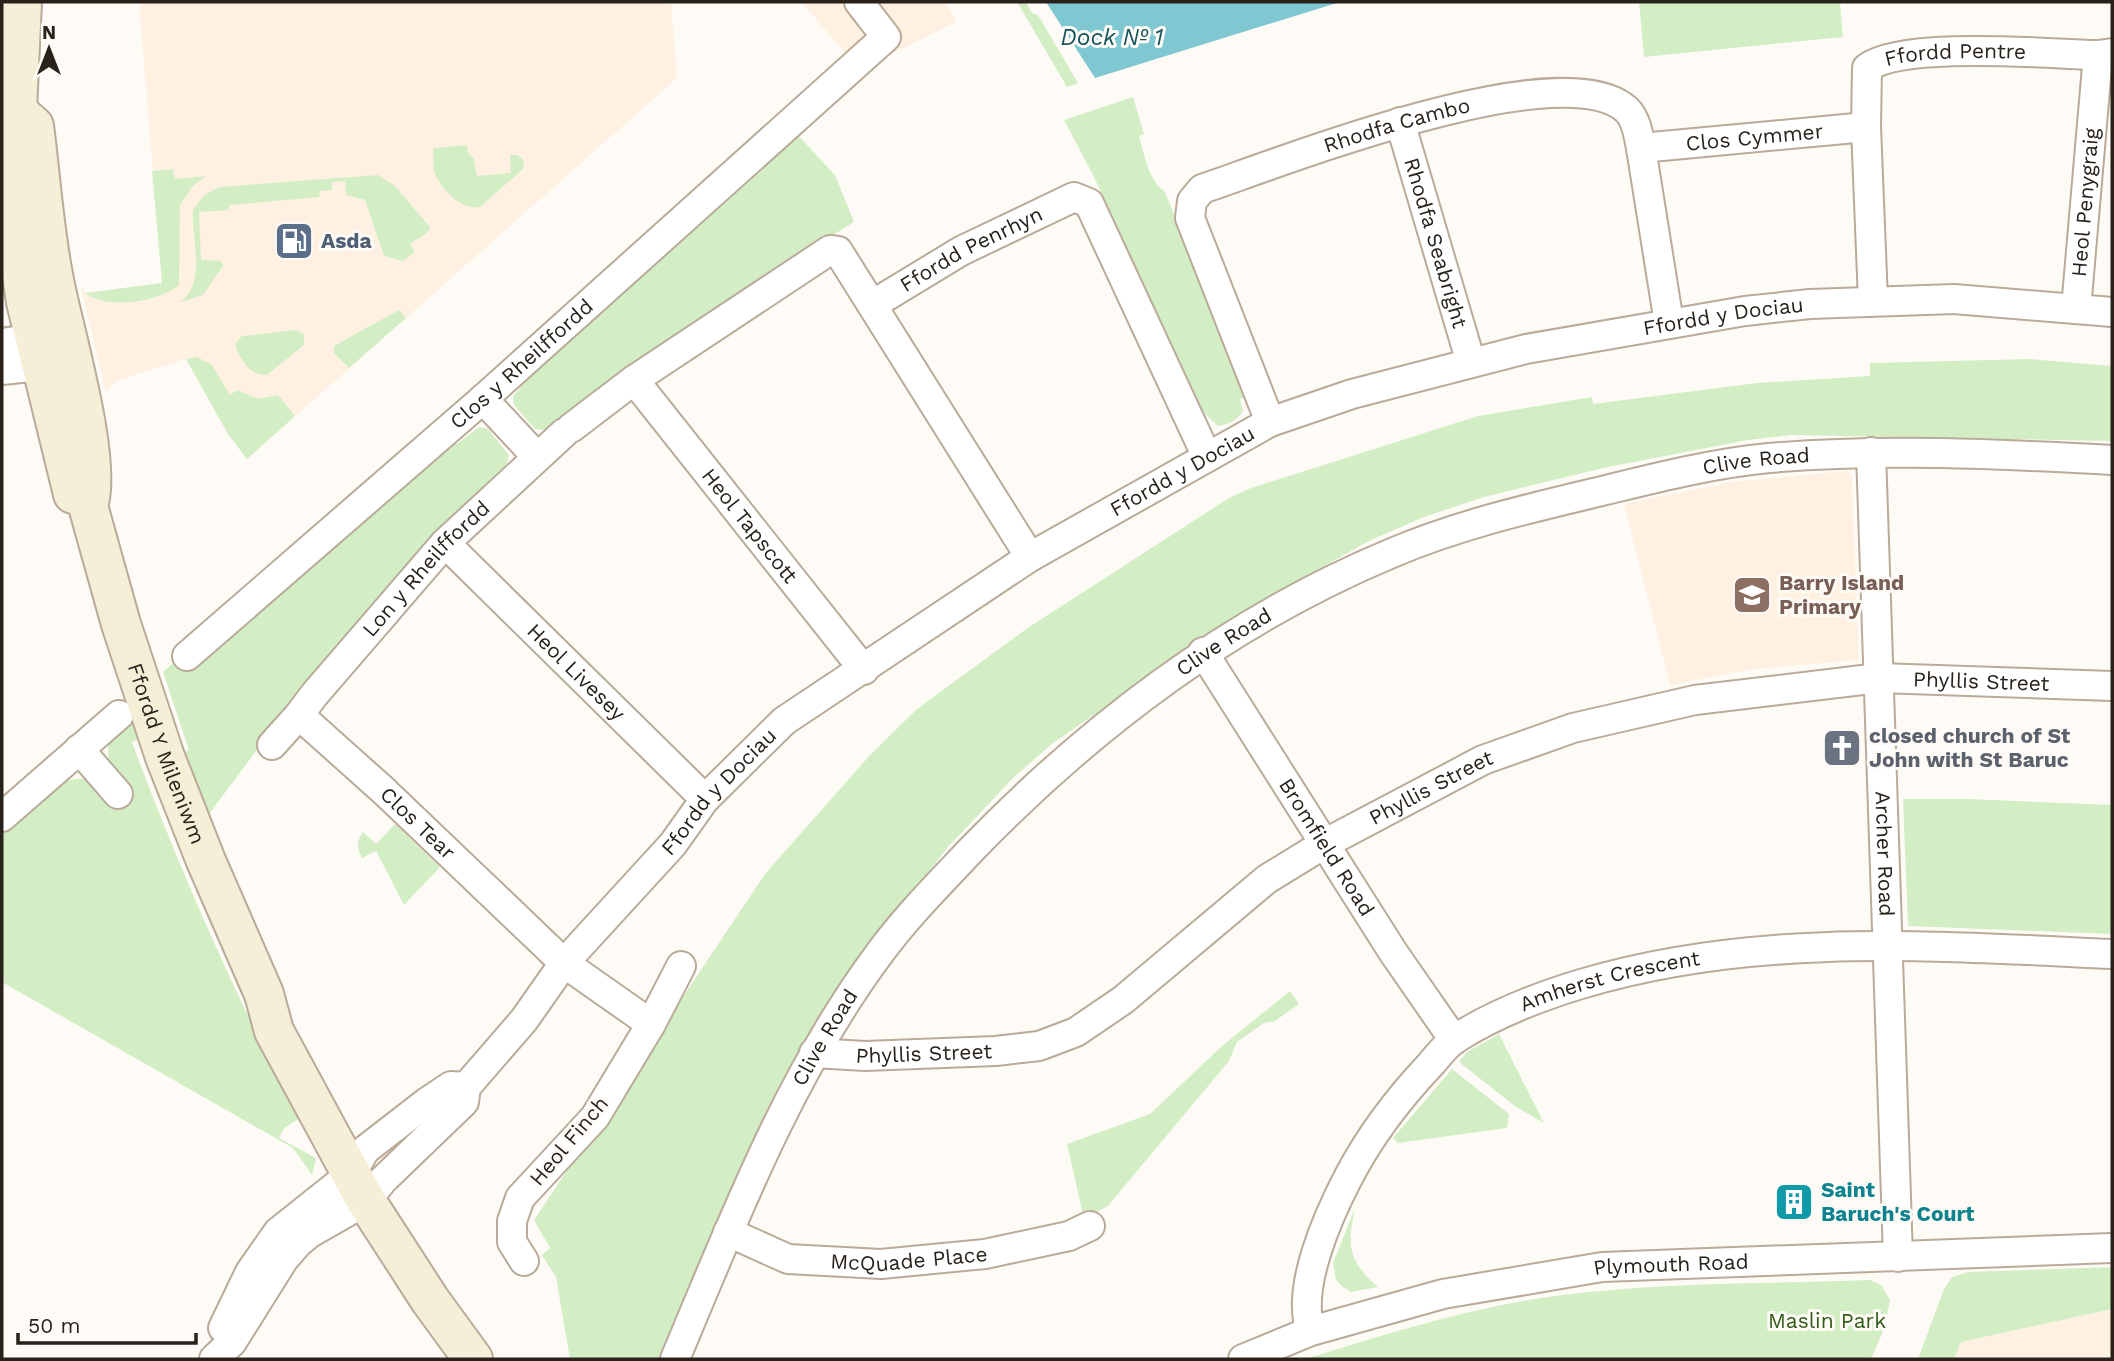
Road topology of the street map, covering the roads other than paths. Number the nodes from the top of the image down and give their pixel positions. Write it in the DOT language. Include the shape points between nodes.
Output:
graph roads {
  1 [pos="22,2"];
  2 [pos="859,2"];
  3 [pos="2105,54"];
  4 [pos="1400,122"];
  5 [pos="1866,127"];
  6 [pos="1641,148"];
  7 [pos="1873,301"];
  8 [pos="872,305"];
  9 [pos="2076,309"];
  10 [pos="2112,312"];
  11 [pos="1669,323"];
  12 [pos="44,348"];
  13 [pos="1471,362"];
  14 [pos="2,370"];
  15 [pos="634,380"];
  16 [pos="483,399"];
  17 [pos="1270,422"];
  18 [pos="1871,452"];
  19 [pos="537,457"];
  20 [pos="1207,457"];
  21 [pos="2112,460"];
  22 [pos="445,543"];
  23 [pos="1030,557"];
  24 [pos="1203,652"];
  25 [pos="187,656"];
  26 [pos="863,670"];
  27 [pos="1879,678"];
  28 [pos="2112,686"];
  29 [pos="119,715"];
  30 [pos="299,715"];
  31 [pos="272,745"];
  32 [pos="79,750"];
  33 [pos="118,793"];
  34 [pos="705,800"];
  35 [pos="2,817"];
  36 [pos="1324,844"];
  37 [pos="1886,944"];
  38 [pos="2112,954"];
  39 [pos="564,963"];
  40 [pos="681,966"];
  41 [pos="651,1024"];
  42 [pos="1454,1040"];
  43 [pos="814,1053"];
  44 [pos="366,1176"];
  45 [pos="1090,1226"];
  46 [pos="729,1232"];
  47 [pos="2112,1248"];
  48 [pos="1898,1257"];
  49 [pos="524,1261"];
  50 [pos="1311,1331"];
  51 [pos="214,1359"];
  52 [pos="473,1359"];
  53 [pos="490,1359"];
  54 [pos="675,1359"];
  55 [pos="1243,1359"];
  1 -- 12 [label="street, Ffordd Y Mileniwm" via="17,111 34,126 47,233"];
  2 -- 16 [label="street, Clos y Rheilffordd" via="886,37"];
  3 -- 5 [label="street, Ffordd Pentre" via="1957,50 1878,59 1867,68"];
  3 -- 9 [label="street, Heol Penygraig"];
  4 -- 6 [label="street, Rhodfa Cambo" via="1511,96 1601,95 1624,107 1635,122"];
  4 -- 13 [label="street, Rhodfa Seabright"];
  4 -- 17 [label="street, Rhodfa Cambo" via="1202,189 1192,201 1190,218"];
  5 -- 6 [label="street, Clos Cymmer"];
  5 -- 7 [label="street, Ffordd Pentre"];
  6 -- 11 [label="street, Rhodfa Cambo"];
  7 -- 9 [label="street, Ffordd y Dociau" via="1954,299"];
  7 -- 11 [label="street, Ffordd y Dociau" via="1810,304"];
  8 -- 15 [label="street, Lon y Rheilffordd" via="838,251 830,250"];
  8 -- 20 [label="street, Ffordd Penrhyn" via="961,251 1074,197 1089,203"];
  8 -- 23 [label="street"];
  9 -- 10 [label="street, Ffordd y Dociau"];
  11 -- 13 [label="street, Ffordd y Dociau"];
  12 -- 14 [label="street"];
  12 -- 44 [label="street, Ffordd Y Mileniwm" via="70,492 88,506 165,757 264,994 274,1031"];
  13 -- 17 [label="street, Ffordd y Dociau"];
  15 -- 19 [label="street, Lon y Rheilffordd"];
  15 -- 26 [label="street, Heol Tapscott"];
  16 -- 19 [label="street"];
  16 -- 25 [label="street, Clos y Rheilffordd"];
  17 -- 20 [label="street, Ffordd y Dociau"];
  18 -- 21 [label="street, Clive Road"];
  18 -- 24 [label="street, Clive Road" via="1763,458 1555,502 1473,526 1398,550 1333,578"];
  18 -- 27 [label="street, Archer Road"];
  19 -- 22 [label="street, Lon y Rheilffordd"];
  20 -- 23 [label="street, Ffordd y Dociau"];
  22 -- 30 [label="street, Lon y Rheilffordd"];
  22 -- 34 [label="street, Heol Livesey"];
  23 -- 26 [label="street, Ffordd y Dociau"];
  24 -- 36 [label="street, Bromfield Road"];
  24 -- 43 [label="street, Clive Road" via="1091,736 973,848 880,953"];
  26 -- 34 [label="street, Ffordd y Dociau" via="784,721"];
  27 -- 28 [label="street, Phyllis Street"];
  27 -- 36 [label="street, Phyllis Street" via="1695,700 1573,729 1482,760"];
  27 -- 37 [label="street, Archer Road"];
  29 -- 32 [label="street"];
  30 -- 31 [label="street"];
  30 -- 39 [label="street, Clos Tear"];
  32 -- 33 [label="street"];
  32 -- 35 [label="street"];
  34 -- 39 [label="street, Ffordd y Dociau" via="673,844"];
  36 -- 42 [label="street, Bromfield Road"];
  36 -- 43 [label="street, Phyllis Street" via="1267,879 1124,1000 1076,1032 1039,1046 996,1051 865,1056"];
  37 -- 38 [label="street, Amherst Crescent"];
  37 -- 42 [label="street, Amherst Crescent" via="1756,951 1639,967 1532,999"];
  37 -- 48 [label="street, Archer Road"];
  39 -- 41 [label="street"];
  39 -- 44 [label="street, Ffordd y Dociau" via="524,1020 466,1087 451,1086"];
  40 -- 41 [label="street, Heol Finch"];
  41 -- 49 [label="street, Heol Finch" via="595,1117 520,1198 512,1221 512,1242"];
  42 -- 50 [label="street, Amherst Crescent" via="1397,1100 1368,1140 1339,1195 1317,1251 1304,1314"];
  43 -- 46 [label="street, Clive Road"];
  44 -- 51 [label="street, Ffordd y Dociau" via="284,1259 232,1342"];
  44 -- 52 [label="street, Ffordd Y Mileniwm" via="430,1300"];
  44 -- 53 [label="street, Ffordd Y Mileniwm"];
  45 -- 46 [label="street, McQuade Place" via="1069,1236 985,1254 881,1264 788,1259"];
  46 -- 54 [label="street, Clive Road"];
  47 -- 48 [label="street, Plymouth Road"];
  48 -- 50 [label="street, Plymouth Road" via="1602,1267 1443,1294"];
  50 -- 55 [label="street, Plymouth Road"];
}
